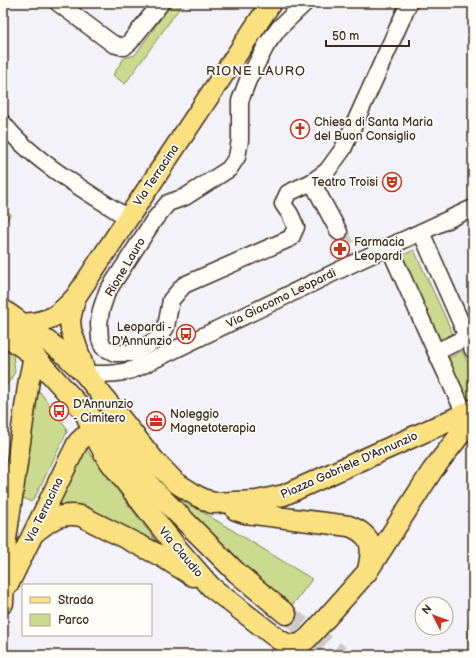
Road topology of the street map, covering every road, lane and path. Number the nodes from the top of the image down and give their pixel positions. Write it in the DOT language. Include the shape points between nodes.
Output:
graph roads {
  1 [pos="58,3"];
  2 [pos="161,3"];
  3 [pos="271,3"];
  4 [pos="305,3"];
  5 [pos="409,3"];
  6 [pos="3,123"];
  7 [pos="312,182"];
  8 [pos="473,208"];
  9 [pos="128,218"];
  10 [pos="340,232"];
  11 [pos="421,232"];
  12 [pos="390,247"];
  13 [pos="75,298"];
  14 [pos="3,310"];
  15 [pos="24,324"];
  16 [pos="3,333"];
  17 [pos="470,343"];
  18 [pos="436,352"];
  19 [pos="34,356"];
  20 [pos="86,374"];
  21 [pos="470,414"];
  22 [pos="101,433"];
  23 [pos="13,496"];
  24 [pos="48,502"];
  25 [pos="212,503"];
  26 [pos="32,534"];
  27 [pos="367,572"];
  28 [pos="211,587"];
  29 [pos="3,598"];
  30 [pos="282,619"];
  1 -- 2 [label="street" via="114,44 124,46"];
  3 -- 9 [label="main road, Via Terracina"];
  4 -- 7 [label="street, Rione Lauro" via="279,28 267,44 248,80 240,102 240,140 237,157 229,169 185,197 168,203 107,292 99,324 103,347 115,353 132,353 158,339 166,327 171,300 184,285 291,238 296,227 283,204 288,193"];
  5 -- 7 [label="street, Rione Lauro" via="343,149 327,171"];
  6 -- 9 [label="street" via="30,151 52,168"];
  7 -- 10 [label="street"];
  8 -- 11 [label="street, Via Giacomo Leopardi"];
  9 -- 13 [label="main road, Via Terracina"];
  11 -- 12 [label="street, Via Giacomo Leopardi"];
  11 -- 17 [label="street"];
  12 -- 18 [label="street"];
  12 -- 20 [label="street, Via Giacomo Leopardi" via="353,256 137,368 114,374"];
  13 -- 15 [label="main road, Via Terracina" via="62,313 52,319"];
  13 -- 20 [label="main road" via="70,320 71,330"];
  14 -- 15 [label="main road"];
  15 -- 20 [label="main road"];
  16 -- 19 [label="main road, Via Claudio"];
  17 -- 18 [label="street"];
  18 -- 21 [label="street"];
  19 -- 22 [label="main road, Via Claudio"];
  19 -- 23 [label="main road, Via Terracina" via="28,380"];
  20 -- 25 [label="main road, Piazza Gabriele D'Annunzio" via="154,460 175,482"];
  21 -- 25 [label="main road, Piazza Gabriele D'Annunzio" via="284,495 257,502"];
  21 -- 27 [label="main road"];
  22 -- 24 [label="main road, Via Terracina" via="85,436 77,444"];
  22 -- 28 [label="main road, Via Claudio" via="107,458 139,501"];
  22 -- 30 [label="main road, Via Claudio"];
  23 -- 24 [label="main road" via="21,507 29,511 35,511"];
  23 -- 29 [label="main road, Via Terracina" via="6,540"];
  24 -- 26 [label="main road, Via Terracina"];
  25 -- 27 [label="main road" via="245,513 356,528 363,533 371,546"];
  26 -- 28 [label="main road" via="58,516 81,516 161,556"];
  26 -- 29 [label="main road, Via Terracina"];
  27 -- 28 [label="main road, Via Claudio" via="315,632 294,646 278,639"];
}
